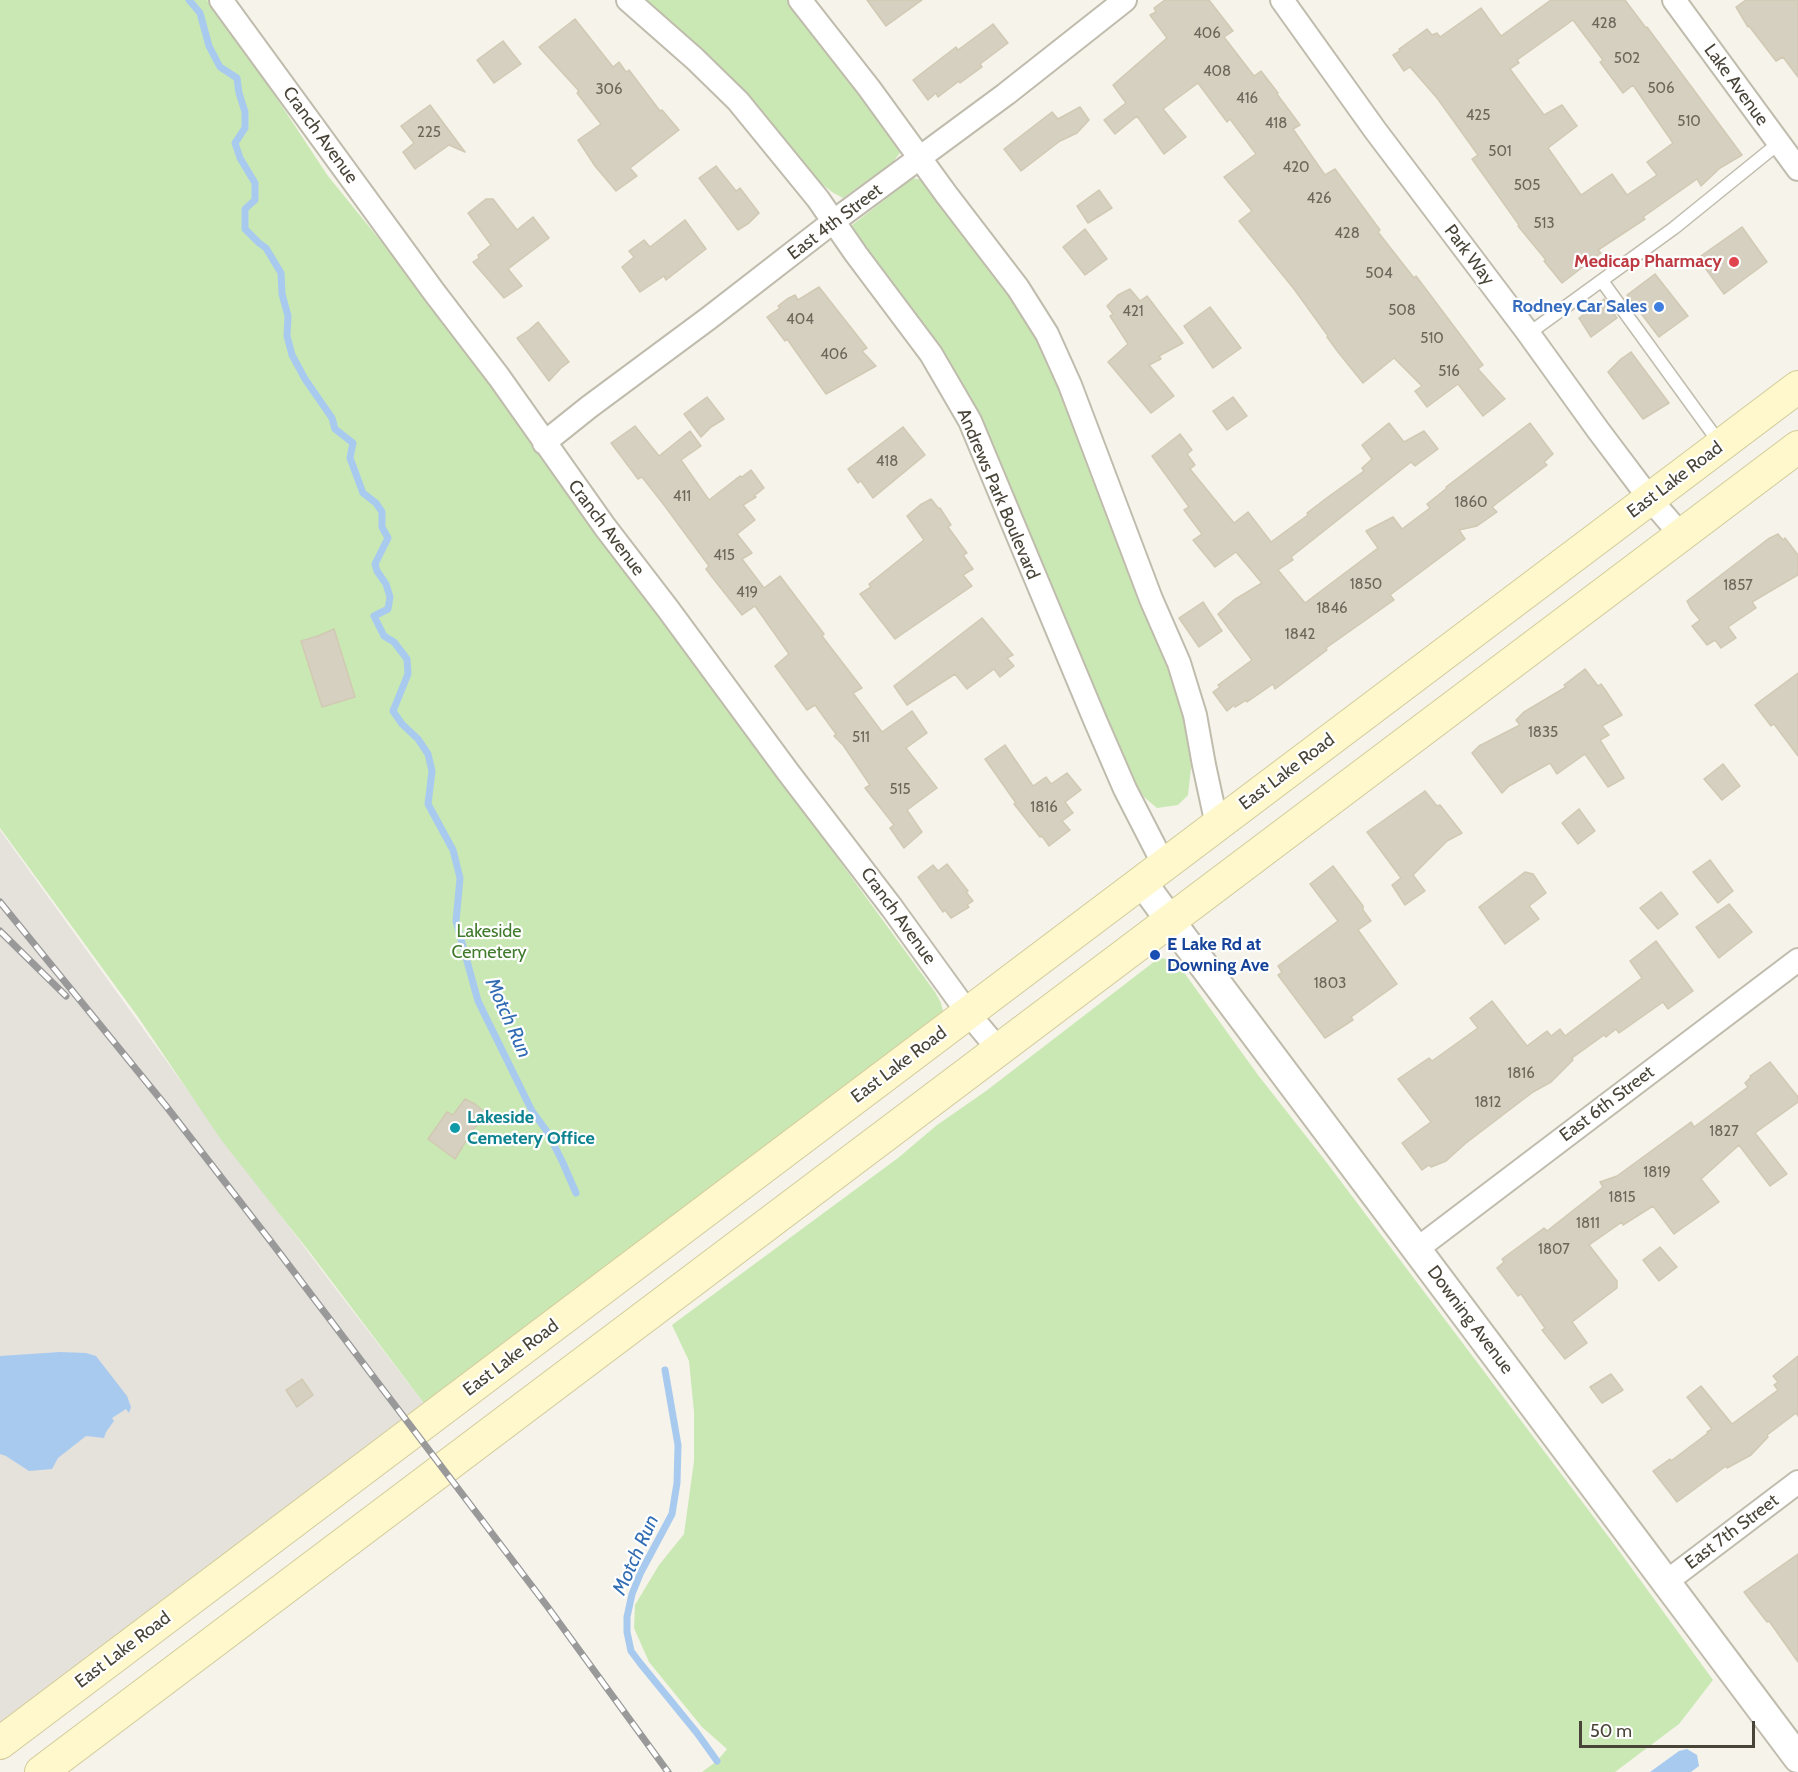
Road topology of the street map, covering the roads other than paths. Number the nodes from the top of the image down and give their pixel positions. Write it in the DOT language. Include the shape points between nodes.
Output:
graph roads {
  1 [pos="221,0"];
  2 [pos="628,0"];
  3 [pos="800,0"];
  4 [pos="1125,0"];
  5 [pos="1282,0"];
  6 [pos="1674,0"];
  7 [pos="1779,143"];
  8 [pos="920,159"];
  9 [pos="1798,169"];
  10 [pos="834,222"];
  11 [pos="1602,282"];
  12 [pos="1528,334"];
  13 [pos="1798,387"];
  14 [pos="544,443"];
  15 [pos="1721,445"];
  16 [pos="1798,447"];
  17 [pos="1650,499"];
  18 [pos="1681,536"];
  19 [pos="1217,825"];
  20 [pos="1153,873"];
  21 [pos="1170,919"];
  22 [pos="1798,960"];
  23 [pos="968,1013"];
  24 [pos="999,1050"];
  25 [pos="1417,1249"];
  26 [pos="1798,1482"];
  27 [pos="1666,1582"];
  28 [pos="0,1743"];
  29 [pos="1798,1758"];
  30 [pos="41,1772"];
  1 -- 14 [label="street, Cranch Avenue" via="499,376"];
  2 -- 10 [label="street, Andrews Park Boulevard" via="738,101"];
  3 -- 8 [label="street"];
  4 -- 8 [label="street, East 4th Street"];
  5 -- 12 [label="street, Park Way"];
  6 -- 7 [label="street, Lake Avenue"];
  7 -- 9 [label="street, Lake Avenue"];
  7 -- 11 [label="lane"];
  8 -- 10 [label="street, East 4th Street"];
  8 -- 19 [label="street" via="1018,288 1047,334 1071,385 1179,663 1195,715"];
  10 -- 14 [label="street, East 4th Street"];
  10 -- 20 [label="street, Andrews Park Boulevard" via="931,354 970,421 1120,780"];
  11 -- 12 [label="lane"];
  11 -- 15 [label="lane"];
  12 -- 17 [label="street, Park Way"];
  13 -- 15 [label="main road, East Lake Road"];
  14 -- 23 [label="street, Cranch Avenue"];
  15 -- 17 [label="main road, East Lake Road"];
  16 -- 18 [label="main road"];
  17 -- 18 [label="street, Park Way"];
  17 -- 19 [label="main road, East Lake Road"];
  18 -- 21 [label="main road"];
  19 -- 20 [label="main road, East Lake Road"];
  20 -- 21 [label="street, Downing Avenue"];
  20 -- 23 [label="main road, East Lake Road"];
  21 -- 24 [label="main road"];
  21 -- 25 [label="street, Downing Avenue"];
  22 -- 25 [label="street, East 6th Street"];
  23 -- 24 [label="street, Cranch Avenue"];
  23 -- 28 [label="main road, East Lake Road"];
  24 -- 30 [label="main road"];
  25 -- 27 [label="street, Downing Avenue"];
  26 -- 27 [label="street, East 7th Street"];
  27 -- 29 [label="street, Downing Avenue"];
}
